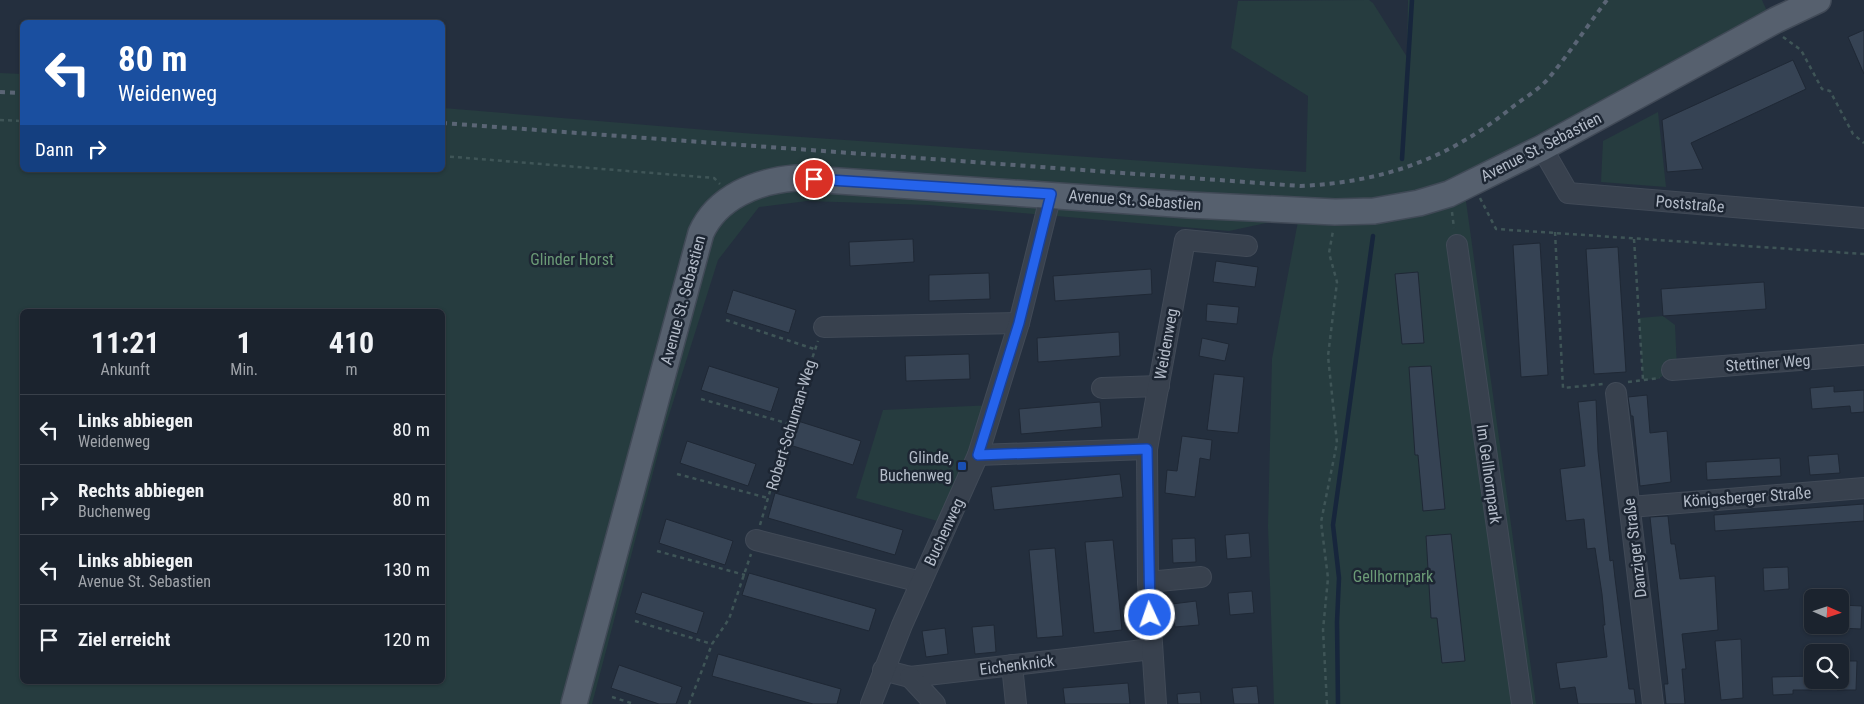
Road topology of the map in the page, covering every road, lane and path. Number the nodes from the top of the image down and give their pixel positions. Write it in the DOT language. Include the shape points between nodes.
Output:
graph roads {
  1 [pos="1818,0"];
  2 [pos="1776,20"];
  3 [pos="0,120"];
  4 [pos="20,121"];
  5 [pos="1864,143"];
  6 [pos="1542,148"];
  7 [pos="445,156"];
  8 [pos="1472,182"];
  9 [pos="1051,194"];
  10 [pos="1449,194"];
  11 [pos="735,196"];
  12 [pos="1335,212"];
  13 [pos="1864,218"];
  14 [pos="1555,232"];
  15 [pos="1634,239"];
  16 [pos="1457,245"];
  17 [pos="1247,246"];
  18 [pos="1864,254"];
  19 [pos="726,320"];
  20 [pos="1019,323"];
  21 [pos="824,327"];
  22 [pos="814,349"];
  23 [pos="1864,355"];
  24 [pos="1672,370"];
  25 [pos="1562,378"];
  26 [pos="1643,380"];
  27 [pos="1158,386"];
  28 [pos="1102,388"];
  29 [pos="1616,393"];
  30 [pos="701,399"];
  31 [pos="790,424"];
  32 [pos="1147,449"];
  33 [pos="978,455"];
  34 [pos="677,474"];
  35 [pos="1864,488"];
  36 [pos="768,498"];
  37 [pos="1630,506"];
  38 [pos="756,540"];
  39 [pos="657,551"];
  40 [pos="745,575"];
  41 [pos="1201,577"];
  42 [pos="921,582"];
  43 [pos="1148,582"];
  44 [pos="636,621"];
  45 [pos="712,644"];
  46 [pos="1152,649"];
  47 [pos="1012,665"];
  48 [pos="883,670"];
  49 [pos="910,677"];
  50 [pos="612,697"];
  51 [pos="574,704"];
  52 [pos="634,704"];
  53 [pos="689,704"];
  54 [pos="871,704"];
  55 [pos="935,704"];
  56 [pos="1016,704"];
  57 [pos="1156,704"];
  58 [pos="1327,704"];
  59 [pos="1522,704"];
  60 [pos="1653,704"];
  1 -- 2 [label="main road, Avenue St. Sebastien"];
  2 -- 5 [label="path" via="1785,40 1801,50 1822,89 1830,91 1853,134"];
  2 -- 6 [label="main road, Avenue St. Sebastien"];
  3 -- 4 [label="path"];
  6 -- 8 [label="main road, Avenue St. Sebastien"];
  6 -- 13 [label="street, Poststraße" via="1568,193"];
  7 -- 11 [label="path" via="714,178"];
  8 -- 10 [label="main road, Avenue St. Sebastien"];
  8 -- 14 [label="path" via="1496,229"];
  9 -- 11 [label="main road, Avenue St. Sebastien" via="795,178 763,183"];
  9 -- 12 [label="main road, Avenue St. Sebastien"];
  9 -- 20 [label="street, Buchenweg"];
  10 -- 12 [label="main road, Avenue St. Sebastien" via="1374,211"];
  10 -- 16 [label="path"];
  11 -- 51 [label="main road, Avenue St. Sebastien" via="708,217 701,233"];
  12 -- 58 [label="path" via="1329,253 1337,282 1328,356 1337,443 1321,522 1328,578 1323,630"];
  14 -- 15 [label="path"];
  14 -- 25 [label="path"];
  15 -- 18 [label="path"];
  15 -- 26 [label="path"];
  16 -- 59 [label="street, Im Gellhornpark"];
  17 -- 27 [label="street, Weidenweg" via="1185,240"];
  19 -- 22 [label="path"];
  20 -- 21 [label="street"];
  20 -- 33 [label="street, Buchenweg"];
  21 -- 22 [label="path, Robert-Schuman-Weg"];
  22 -- 31 [label="path, Robert-Schuman-Weg"];
  23 -- 24 [label="street, Stettiner Weg"];
  27 -- 28 [label="street"];
  27 -- 32 [label="street, Weidenweg"];
  29 -- 37 [label="street, Danziger Straße"];
  30 -- 31 [label="path"];
  31 -- 36 [label="path, Robert-Schuman-Weg"];
  32 -- 33 [label="street"];
  32 -- 43 [label="street, Weidenweg"];
  33 -- 42 [label="street, Buchenweg"];
  34 -- 36 [label="path"];
  35 -- 37 [label="street, Königsberger Straße"];
  36 -- 38 [label="path, Robert-Schuman-Weg"];
  37 -- 60 [label="street, Danziger Straße"];
  38 -- 40 [label="path, Robert-Schuman-Weg"];
  38 -- 42 [label="street, Buchenweg"];
  39 -- 40 [label="path"];
  40 -- 45 [label="path, Robert-Schuman-Weg" via="729,619"];
  41 -- 43 [label="street"];
  42 -- 48 [label="street, Buchenweg"];
  43 -- 46 [label="street, Weidenweg"];
  44 -- 45 [label="path"];
  45 -- 53 [label="path, Robert-Schuman-Weg"];
  46 -- 47 [label="street, Eichenknick"];
  46 -- 57 [label="street, Weidenweg"];
  47 -- 49 [label="street, Eichenknick"];
  47 -- 56 [label="street"];
  48 -- 49 [label="street, Eichenknick"];
  48 -- 54 [label="street, Buchenweg"];
  49 -- 55 [label="street"];
  50 -- 52 [label="path"];
}
